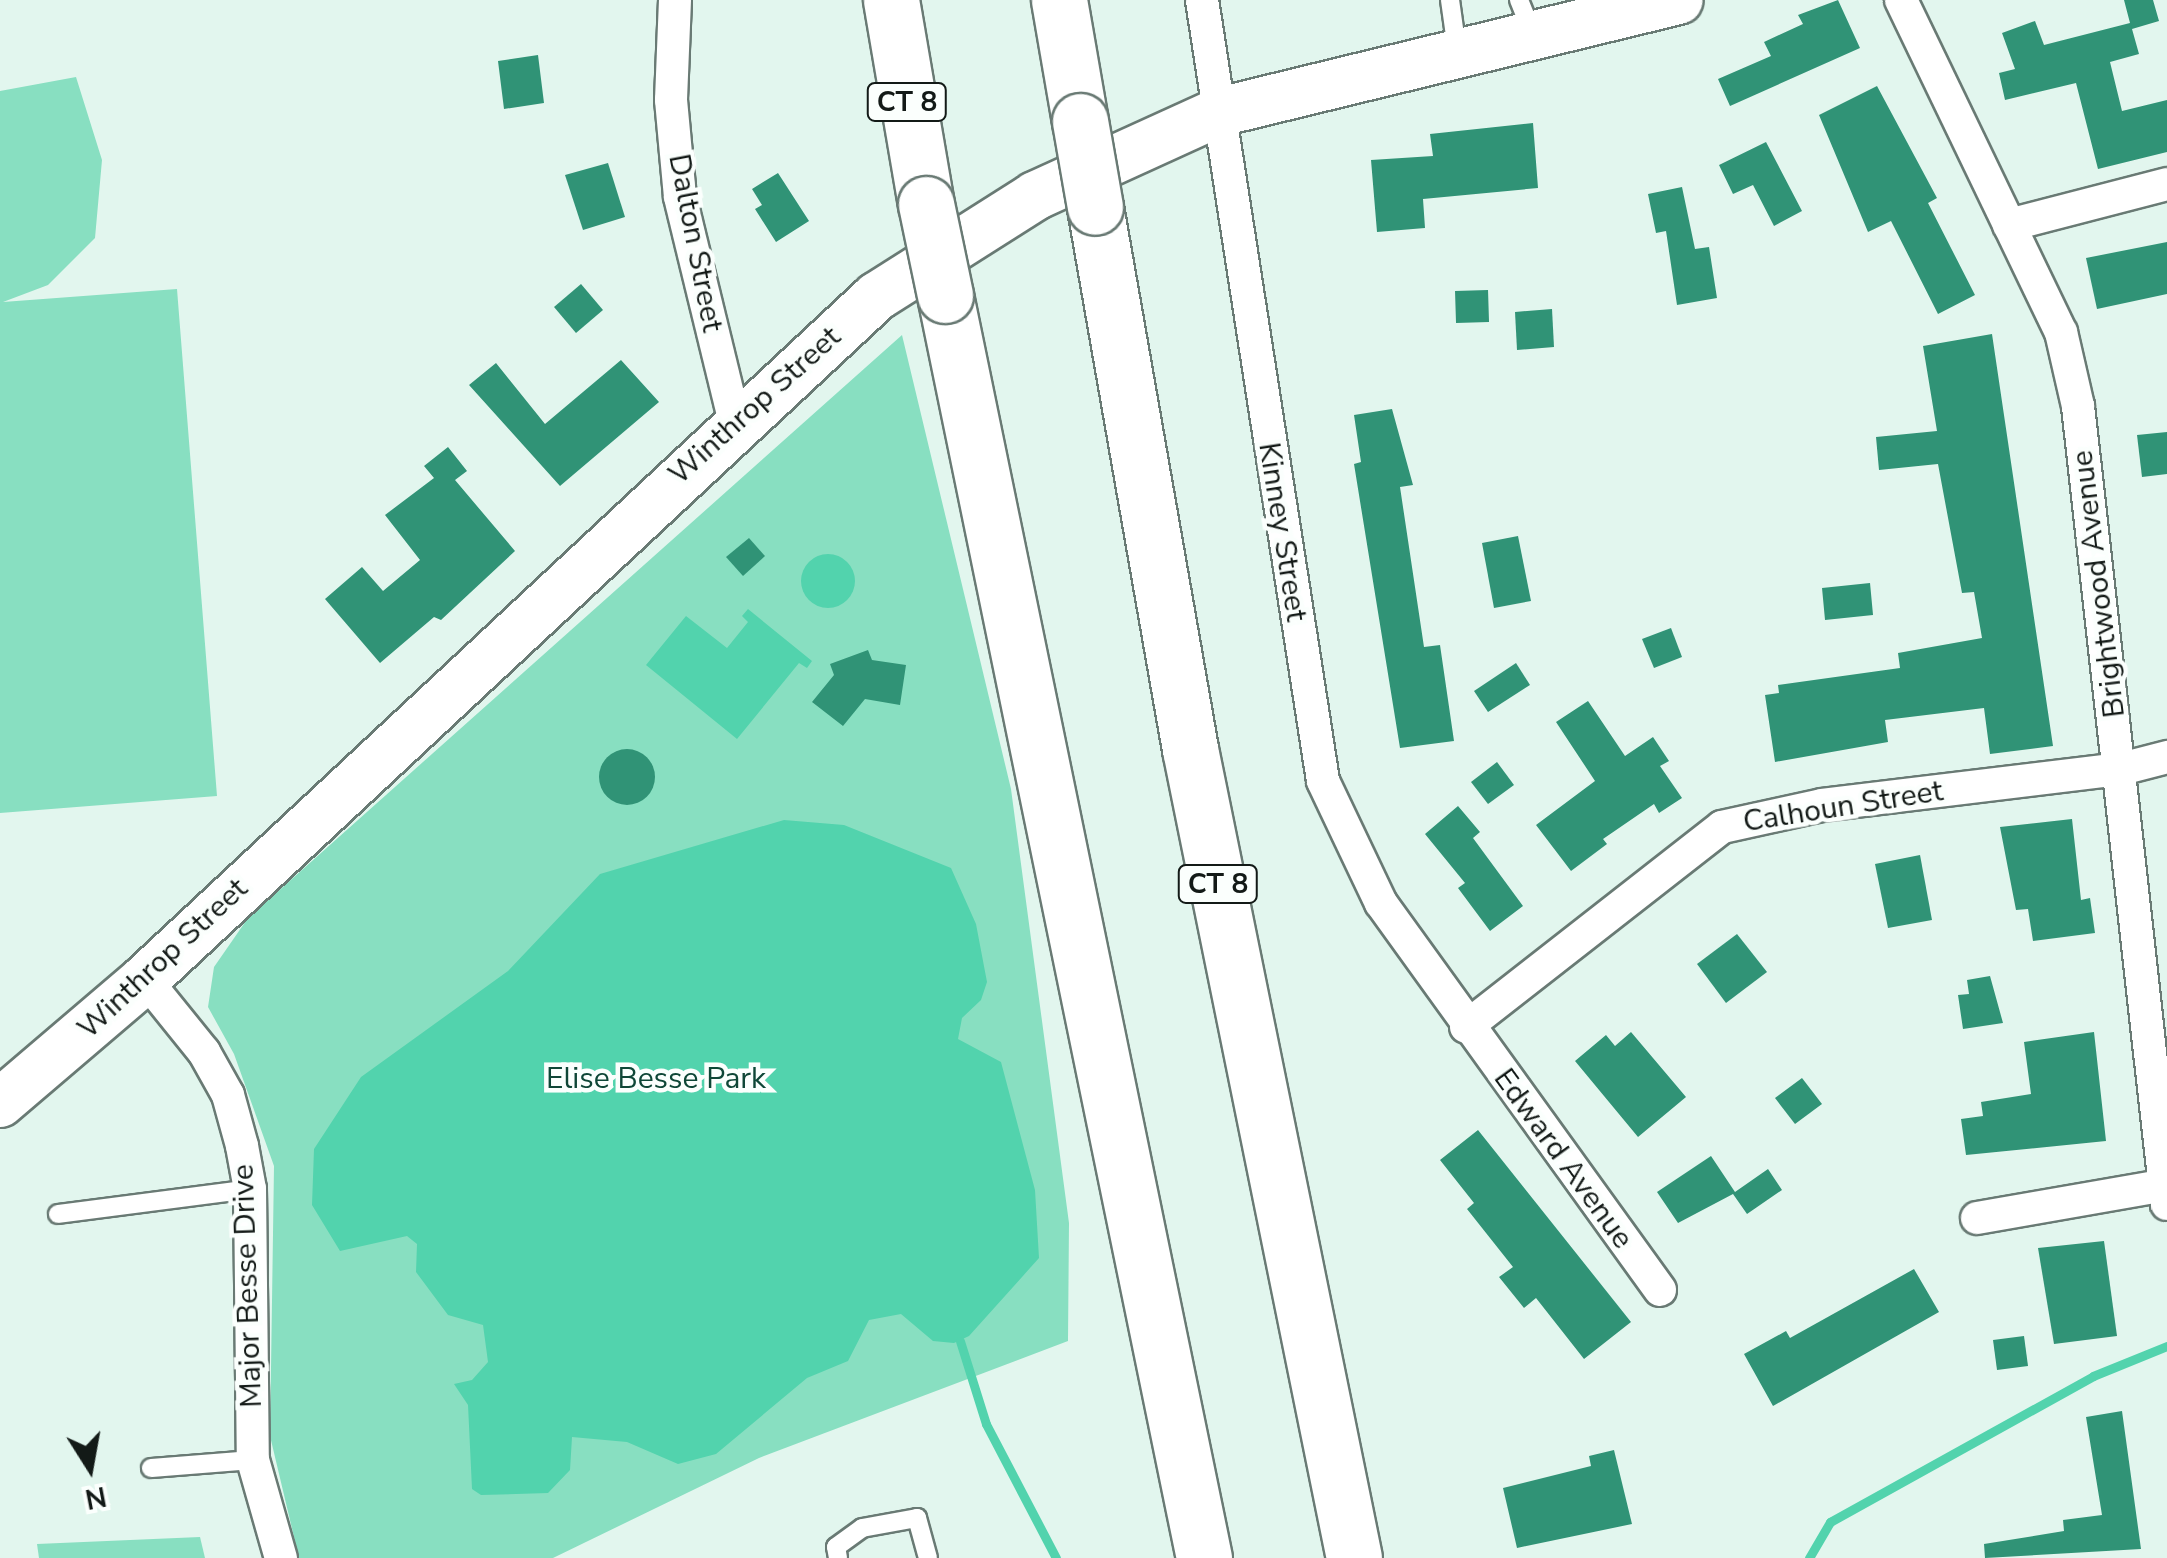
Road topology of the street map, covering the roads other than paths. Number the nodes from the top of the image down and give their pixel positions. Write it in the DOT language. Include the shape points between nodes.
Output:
graph roads {
  1 [pos="675,0"];
  2 [pos="877,0"];
  3 [pos="891,0"];
  4 [pos="1059,0"];
  5 [pos="1202,0"];
  6 [pos="1450,0"];
  7 [pos="1680,0"];
  8 [pos="1902,0"];
  9 [pos="1527,19"];
  10 [pos="1458,56"];
  11 [pos="1219,112"];
  12 [pos="912,139"];
  13 [pos="2167,184"];
  14 [pos="2009,225"];
  15 [pos="735,423"];
  16 [pos="2167,757"];
  17 [pos="2120,769"];
  18 [pos="144,979"];
  19 [pos="1466,1027"];
  20 [pos="0,1103"];
  21 [pos="250,1188"];
  22 [pos="2166,1191"];
  23 [pos="58,1214"];
  24 [pos="1977,1218"];
  25 [pos="1660,1290"];
  26 [pos="253,1460"];
  27 [pos="151,1468"];
  28 [pos="281,1558"];
  29 [pos="838,1558"];
  30 [pos="928,1558"];
  31 [pos="1204,1558"];
  32 [pos="1354,1558"];
  1 -- 15 [label="street, Dalton Street" via="671,100 680,196"];
  2 -- 12 [label="highway"];
  3 -- 12 [label="highway, CT 8"];
  4 -- 32 [label="highway, CT 8, bridge" via="1190,748"];
  5 -- 11 [label="street, Kinney Street"];
  6 -- 10 [label="lane"];
  7 -- 9 [label="street, Winthrop Street"];
  8 -- 14 [label="street, Brightwood Avenue"];
  9 -- 10 [label="street, Winthrop Street"];
  10 -- 11 [label="street, Winthrop Street"];
  11 -- 15 [label="street, Winthrop Street" via="1035,196 924,266 876,297"];
  11 -- 19 [label="street, Kinney Street" via="1322,781 1381,903"];
  12 -- 31 [label="highway, CT 8, bridge"];
  13 -- 14 [label="street"];
  14 -- 17 [label="street, Brightwood Avenue" via="2061,332 2078,406"];
  15 -- 18 [label="street, Winthrop Street"];
  16 -- 17 [label="street, Calhoun Street"];
  17 -- 19 [label="street, Calhoun Street" via="1822,805 1722,827"];
  17 -- 22 [label="street, Brightwood Avenue"];
  18 -- 20 [label="street, Winthrop Street"];
  18 -- 21 [label="street, Major Besse Drive" via="204,1052 228,1096"];
  19 -- 25 [label="street, Edward Avenue"];
  21 -- 23 [label="lane"];
  21 -- 26 [label="street, Major Besse Drive"];
  22 -- 24 [label="street"];
  26 -- 27 [label="lane"];
  26 -- 28 [label="street, Major Besse Drive"];
  29 -- 30 [label="lane" via="836,1547 862,1528 918,1518"];
}
